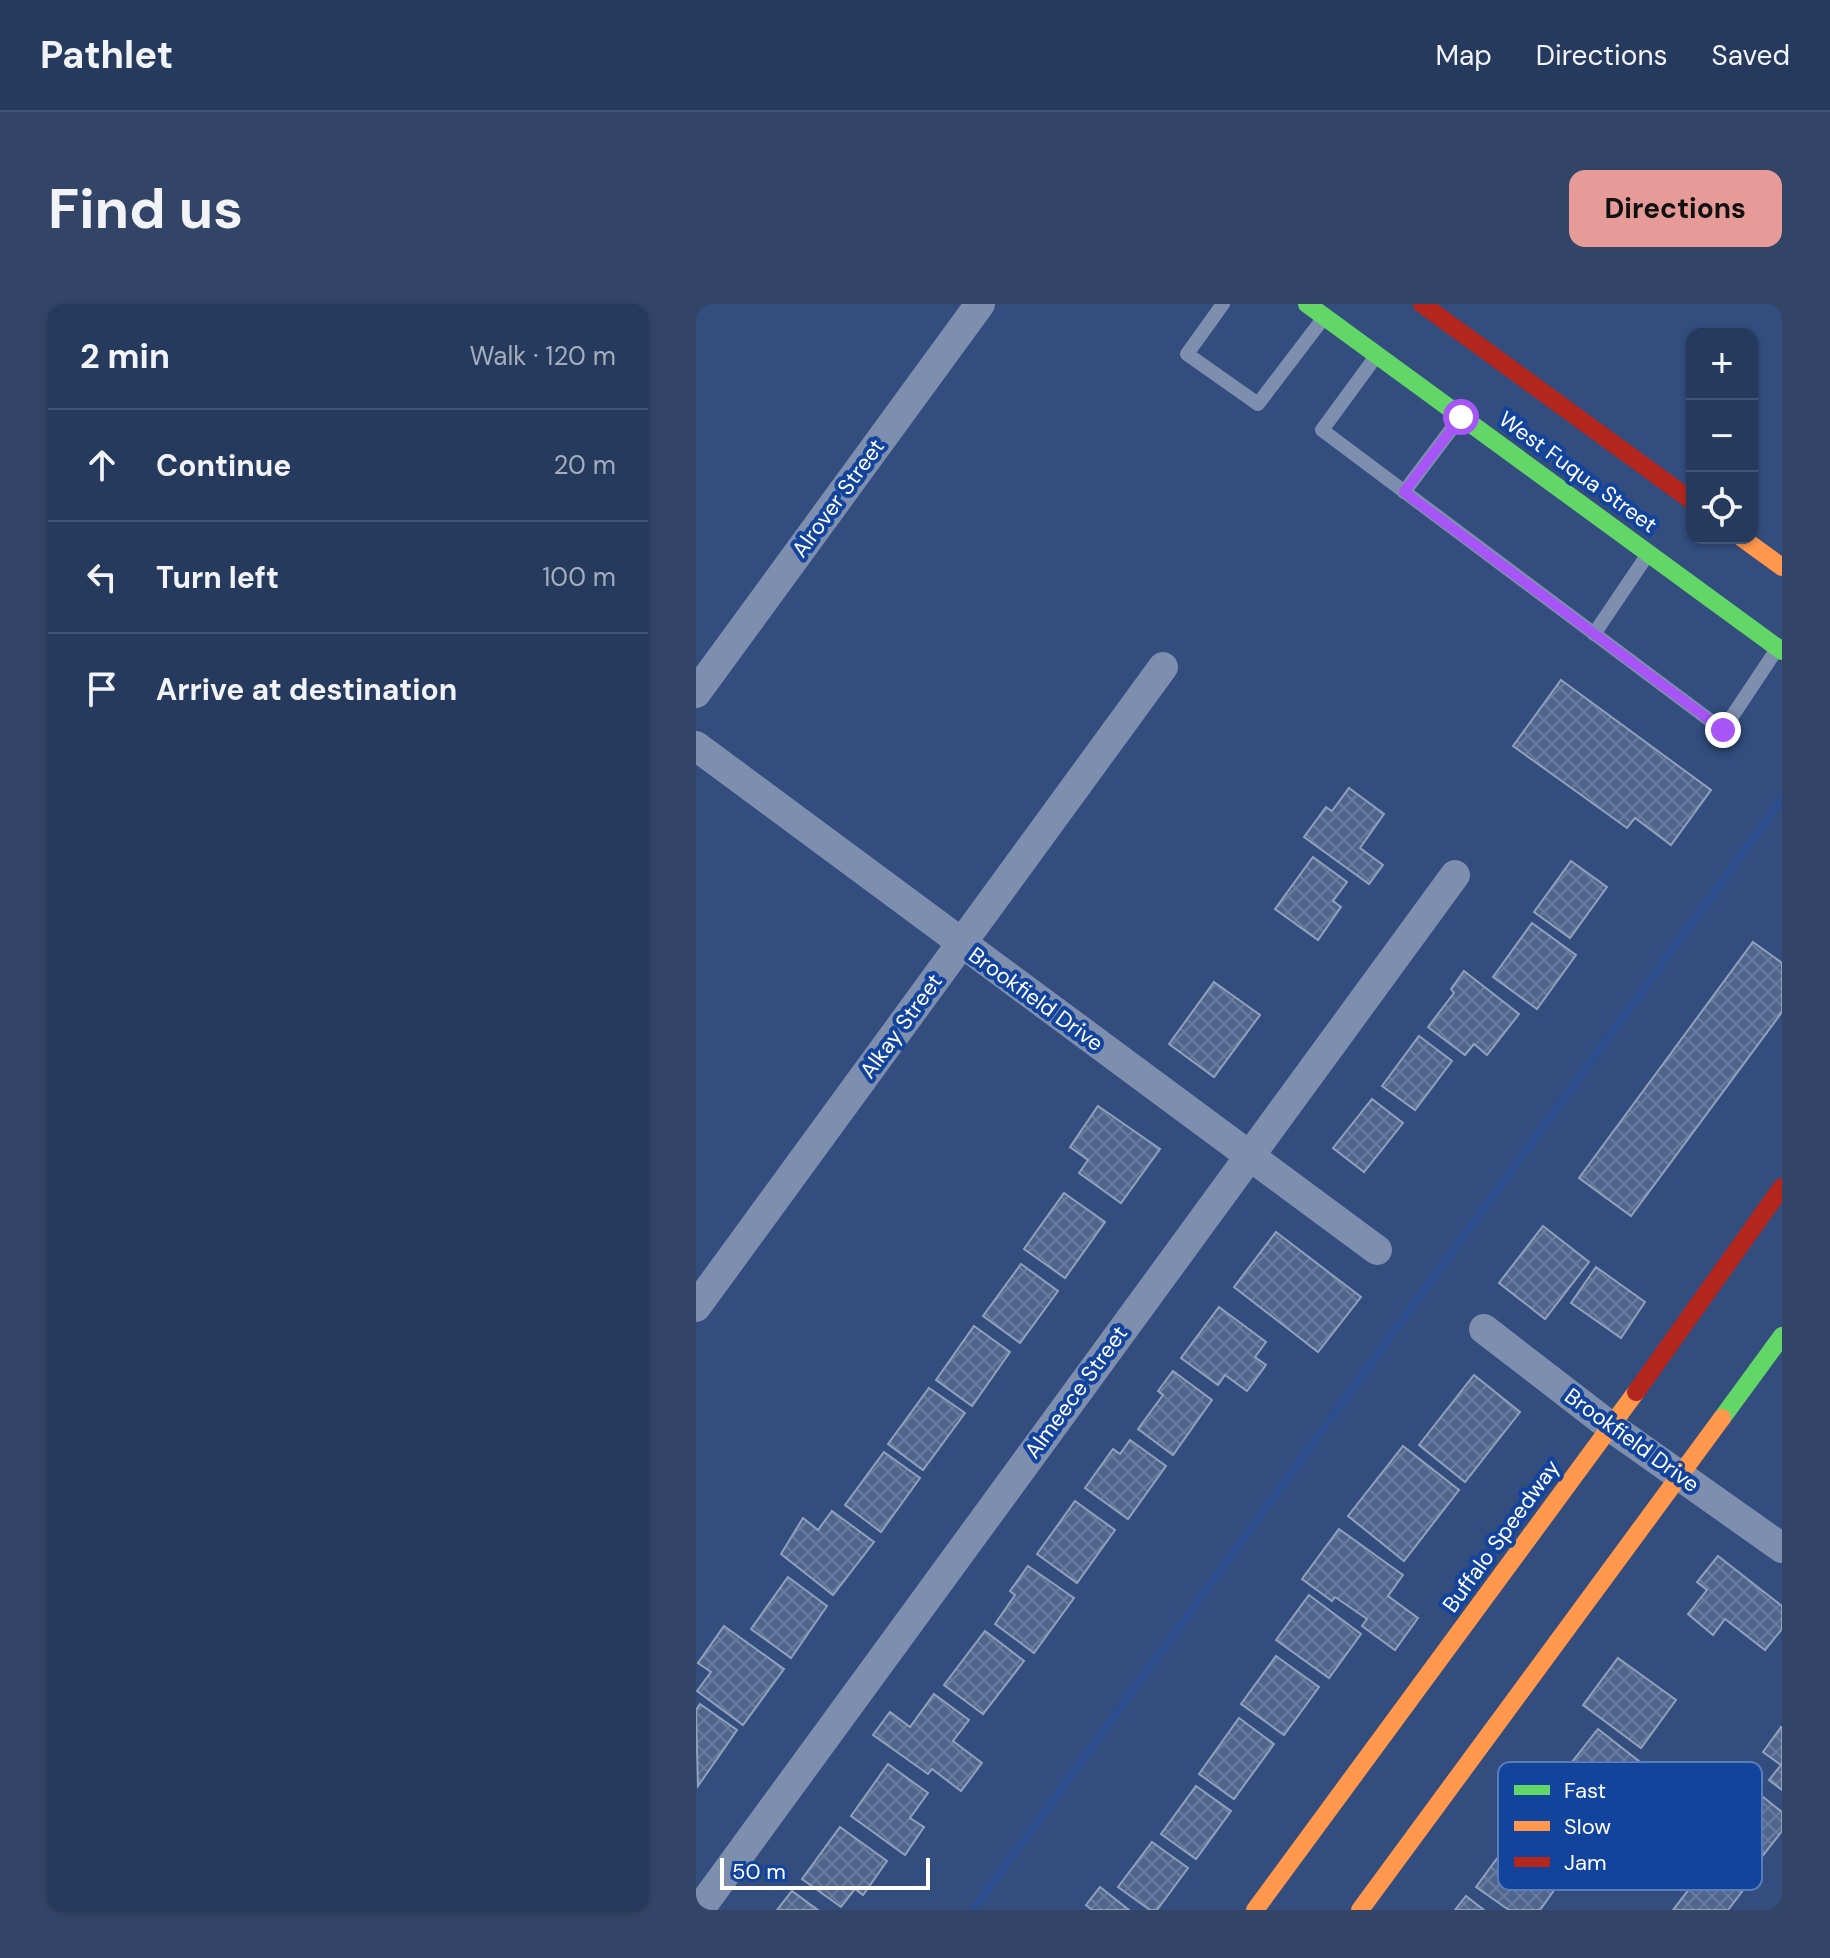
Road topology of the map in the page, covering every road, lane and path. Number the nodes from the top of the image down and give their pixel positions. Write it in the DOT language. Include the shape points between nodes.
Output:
graph roads {
  1 [pos="980,304"];
  2 [pos="1223,304"];
  3 [pos="1307,304"];
  4 [pos="1422,304"];
  5 [pos="1324,317"];
  6 [pos="1377,355"];
  7 [pos="1461,417"];
  8 [pos="1404,492"];
  9 [pos="1686,502"];
  10 [pos="1750,544"];
  11 [pos="1652,548"];
  12 [pos="1782,567"];
  13 [pos="1594,634"];
  14 [pos="1780,650"];
  15 [pos="1163,667"];
  16 [pos="696,693"];
  17 [pos="696,746"];
  18 [pos="1455,875"];
  19 [pos="960,944"];
  20 [pos="1249,1154"];
  21 [pos="1782,1187"];
  22 [pos="1764,1209"];
  23 [pos="1782,1222"];
  24 [pos="1377,1250"];
  25 [pos="696,1307"];
  26 [pos="1484,1329"];
  27 [pos="1782,1336"];
  28 [pos="1611,1427"];
  29 [pos="1681,1476"];
  30 [pos="1782,1548"];
  31 [pos="699,1910"];
  32 [pos="1255,1910"];
  33 [pos="1360,1910"];
  1 -- 16 [label="street, Alrover Street"];
  2 -- 5 [label="lane" via="1187,354 1258,404"];
  3 -- 5 [label="main road, West Fuqua Street"];
  4 -- 9 [label="main road, West Fuqua Street"];
  5 -- 6 [label="main road, West Fuqua Street"];
  6 -- 7 [label="main road, West Fuqua Street"];
  6 -- 8 [label="lane" via="1322,430"];
  7 -- 8 [label="lane"];
  7 -- 11 [label="main road, West Fuqua Street"];
  8 -- 13 [label="lane"];
  10 -- 12 [label="main road"];
  11 -- 13 [label="lane"];
  11 -- 14 [label="main road, West Fuqua Street"];
  13 -- 14 [label="lane" via="1723,730"];
  15 -- 19 [label="street, Alkay Street"];
  17 -- 19 [label="street, Brookfield Drive"];
  18 -- 20 [label="street, Almeece Street"];
  19 -- 20 [label="street, Brookfield Drive"];
  19 -- 25 [label="street, Alkay Street"];
  20 -- 24 [label="street, Brookfield Drive"];
  20 -- 31 [label="street, Almeece Street"];
  21 -- 22 [label="main road, Buffalo Speedway"];
  22 -- 23 [label="main road"];
  22 -- 28 [label="main road, Buffalo Speedway"];
  26 -- 28 [label="street, Brookfield Drive"];
  27 -- 29 [label="main road"];
  28 -- 29 [label="street, Brookfield Drive"];
  28 -- 32 [label="main road, Buffalo Speedway"];
  29 -- 30 [label="street, Brookfield Drive"];
  29 -- 33 [label="main road"];
}
